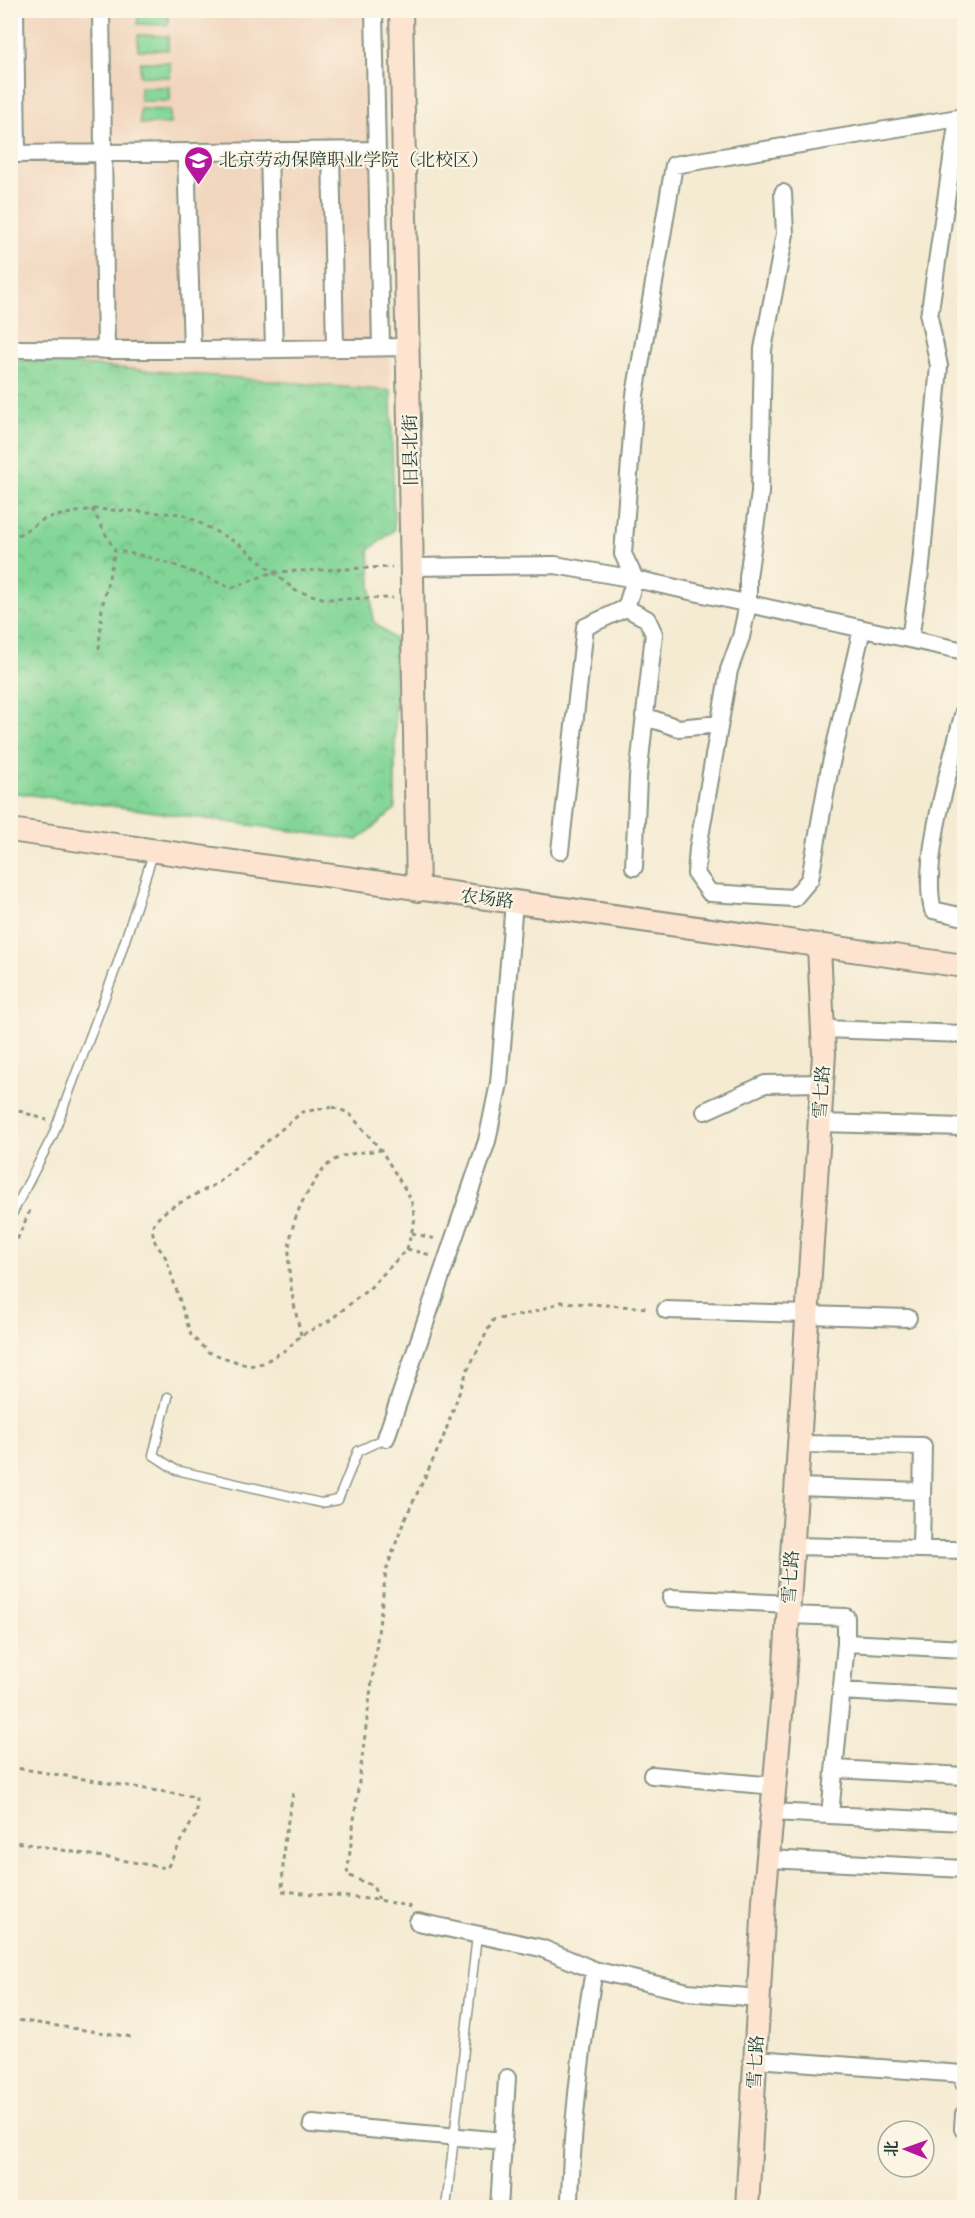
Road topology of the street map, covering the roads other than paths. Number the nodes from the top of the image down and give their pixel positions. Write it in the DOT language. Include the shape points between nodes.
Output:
graph roads {
  1 [pos="15,10"];
  2 [pos="101,10"];
  3 [pos="374,10"];
  4 [pos="401,10"];
  5 [pos="961,117"];
  6 [pos="377,150"];
  7 [pos="269,151"];
  8 [pos="331,151"];
  9 [pos="186,152"];
  10 [pos="103,153"];
  11 [pos="14,154"];
  12 [pos="783,193"];
  13 [pos="381,347"];
  14 [pos="409,347"];
  15 [pos="335,348"];
  16 [pos="10,349"];
  17 [pos="274,349"];
  18 [pos="106,350"];
  19 [pos="192,350"];
  20 [pos="413,567"];
  21 [pos="635,579"];
  22 [pos="748,604"];
  23 [pos="626,608"];
  24 [pos="862,629"];
  25 [pos="910,639"];
  26 [pos="964,651"];
  27 [pos="964,711"];
  28 [pos="644,716"];
  29 [pos="719,724"];
  30 [pos="10,830"];
  31 [pos="154,850"];
  32 [pos="560,851"];
  33 [pos="634,867"];
  34 [pos="418,890"];
  35 [pos="514,902"];
  36 [pos="964,916"];
  37 [pos="819,946"];
  38 [pos="964,966"];
  39 [pos="823,1029"];
  40 [pos="964,1034"];
  41 [pos="822,1083"];
  42 [pos="705,1111"];
  43 [pos="820,1123"];
  44 [pos="964,1128"];
  45 [pos="10,1218"];
  46 [pos="666,1310"];
  47 [pos="807,1315"];
  48 [pos="908,1318"];
  49 [pos="168,1397"];
  50 [pos="386,1438"];
  51 [pos="799,1444"];
  52 [pos="796,1487"];
  53 [pos="922,1491"];
  54 [pos="793,1546"];
  55 [pos="921,1549"];
  56 [pos="964,1550"];
  57 [pos="671,1598"];
  58 [pos="788,1610"];
  59 [pos="846,1643"];
  60 [pos="964,1649"];
  61 [pos="841,1690"];
  62 [pos="964,1698"];
  63 [pos="835,1769"];
  64 [pos="651,1775"];
  65 [pos="964,1776"];
  66 [pos="774,1786"];
  67 [pos="772,1812"];
  68 [pos="830,1815"];
  69 [pos="964,1821"];
  70 [pos="768,1859"];
  71 [pos="964,1869"];
  72 [pos="418,1922"];
  73 [pos="477,1935"];
  74 [pos="594,1970"];
  75 [pos="759,1998"];
  76 [pos="756,2059"];
  77 [pos="964,2074"];
  78 [pos="507,2078"];
  79 [pos="312,2124"];
  80 [pos="454,2136"];
  81 [pos="504,2141"];
  82 [pos="446,2208"];
  83 [pos="499,2208"];
  84 [pos="576,2208"];
  85 [pos="747,2208"];
  1 -- 11 [label="street"];
  2 -- 10 [label="street"];
  3 -- 6 [label="street"];
  4 -- 14 [label="street, 旧县北街"];
  5 -- 21 [label="street" via="674,165 635,395 623,554"];
  5 -- 25 [label="street" via="929,317 939,366 921,565"];
  6 -- 8 [label="street"];
  6 -- 13 [label="street"];
  7 -- 8 [label="street"];
  7 -- 9 [label="street"];
  7 -- 17 [label="street"];
  8 -- 15 [label="street"];
  9 -- 10 [label="street"];
  9 -- 19 [label="street"];
  10 -- 11 [label="street"];
  10 -- 18 [label="street"];
  12 -- 22 [label="street" via="785,234 763,349 760,492"];
  13 -- 14 [label="street"];
  13 -- 15 [label="street"];
  14 -- 20 [label="street, 旧县北街"];
  15 -- 17 [label="street"];
  16 -- 18 [label="street"];
  17 -- 19 [label="street"];
  18 -- 19 [label="street"];
  20 -- 21 [label="street" via="555,565"];
  20 -- 34 [label="street, 旧县北街"];
  21 -- 22 [label="street"];
  21 -- 23 [label="street"];
  22 -- 24 [label="street"];
  22 -- 29 [label="street"];
  23 -- 28 [label="street" via="647,619 654,634"];
  23 -- 32 [label="street" via="585,627"];
  24 -- 25 [label="street"];
  24 -- 29 [label="street" via="829,772 810,879 794,898 710,893 696,874"];
  25 -- 26 [label="street"];
  27 -- 36 [label="street" via="938,821 929,893 933,910"];
  28 -- 29 [label="street" via="678,728"];
  28 -- 33 [label="street"];
  30 -- 31 [label="street, 农场路"];
  31 -- 34 [label="street, 农场路"];
  31 -- 45 [label="lane" via="117,965 57,1123"];
  34 -- 35 [label="street, 农场路"];
  35 -- 37 [label="street, 农场路"];
  35 -- 50 [label="street" via="499,1083 487,1141"];
  37 -- 38 [label="street, 农场路"];
  37 -- 39 [label="street, 雪七路"];
  39 -- 40 [label="street"];
  39 -- 41 [label="street, 雪七路"];
  41 -- 42 [label="street" via="765,1084"];
  41 -- 43 [label="street, 雪七路"];
  43 -- 44 [label="street"];
  43 -- 47 [label="street, 雪七路"];
  46 -- 47 [label="street"];
  47 -- 48 [label="street"];
  47 -- 51 [label="street, 雪七路"];
  49 -- 50 [label="lane" via="153,1455 177,1470 321,1503 338,1500 358,1451"];
  51 -- 52 [label="street, 雪七路"];
  51 -- 53 [label="street" via="923,1446"];
  52 -- 53 [label="street"];
  52 -- 54 [label="street, 雪七路"];
  53 -- 55 [label="street"];
  54 -- 55 [label="street"];
  54 -- 58 [label="street, 雪七路"];
  55 -- 56 [label="street"];
  57 -- 58 [label="street"];
  58 -- 59 [label="street" via="846,1617"];
  58 -- 66 [label="street, 雪七路"];
  59 -- 60 [label="street"];
  59 -- 61 [label="street"];
  61 -- 62 [label="street"];
  61 -- 63 [label="street"];
  63 -- 65 [label="street"];
  63 -- 68 [label="street"];
  64 -- 66 [label="street"];
  66 -- 67 [label="street, 雪七路"];
  67 -- 68 [label="street"];
  67 -- 70 [label="street, 雪七路"];
  68 -- 69 [label="street"];
  70 -- 71 [label="street"];
  70 -- 75 [label="street, 雪七路"];
  72 -- 73 [label="street"];
  73 -- 74 [label="street" via="541,1948"];
  73 -- 80 [label="lane"];
  74 -- 75 [label="street" via="688,1992"];
  74 -- 84 [label="street" via="571,2141 570,2201"];
  75 -- 76 [label="street, 雪七路"];
  76 -- 77 [label="street"];
  76 -- 85 [label="street, 雪七路"];
  78 -- 81 [label="street"];
  79 -- 80 [label="street"];
  80 -- 81 [label="street"];
  80 -- 82 [label="lane"];
  81 -- 83 [label="street"];
}
